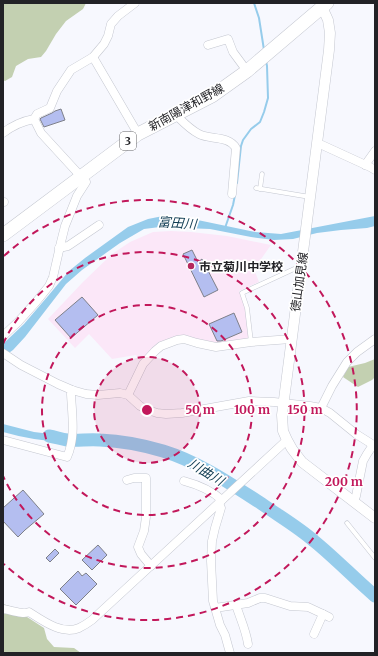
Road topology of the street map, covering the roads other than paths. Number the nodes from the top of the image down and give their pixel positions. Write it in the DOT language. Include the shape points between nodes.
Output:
graph roads {
  1 [pos="135,3"];
  2 [pos="325,5"];
  3 [pos="208,45"];
  4 [pos="93,57"];
  5 [pos="247,71"];
  6 [pos="177,115"];
  7 [pos="34,119"];
  8 [pos="3,133"];
  9 [pos="138,134"];
  10 [pos="317,144"];
  11 [pos="375,151"];
  12 [pos="365,165"];
  13 [pos="375,170"];
  14 [pos="262,174"];
  15 [pos="81,176"];
  16 [pos="232,194"];
  17 [pos="310,197"];
  18 [pos="99,225"];
  19 [pos="3,235"];
  20 [pos="59,248"];
  21 [pos="300,270"];
  22 [pos="3,336"];
  23 [pos="291,339"];
  24 [pos="375,339"];
  25 [pos="251,342"];
  26 [pos="3,352"];
  27 [pos="72,390"];
  28 [pos="128,395"];
  29 [pos="283,403"];
  30 [pos="321,408"];
  31 [pos="3,440"];
  32 [pos="287,440"];
  33 [pos="374,445"];
  34 [pos="127,480"];
  35 [pos="184,482"];
  36 [pos="354,501"];
  37 [pos="220,502"];
  38 [pos="375,518"];
  39 [pos="347,523"];
  40 [pos="375,558"];
  41 [pos="151,566"];
  42 [pos="236,605"];
  43 [pos="216,608"];
  44 [pos="3,609"];
  45 [pos="314,634"];
  46 [pos="248,644"];
  47 [pos="230,653"];
  1 -- 4 [label="street" via="111,24 104,44"];
  2 -- 5 [label="main road, 新南陽津和野線 / 3"];
  2 -- 10 [label="street, 徳山加見線" via="330,33"];
  3 -- 5 [label="street" via="228,39 233,52"];
  4 -- 7 [label="street" via="71,70 50,108 37,114"];
  4 -- 9 [label="street"];
  5 -- 6 [label="main road, 新南陽津和野線 / 3" via="212,96"];
  6 -- 9 [label="main road, 新南陽津和野線 / 3"];
  6 -- 16 [label="street" via="200,135 227,140 234,144 236,148"];
  7 -- 8 [label="street" via="11,127"];
  7 -- 15 [label="street" via="41,133"];
  9 -- 15 [label="main road, 新南陽津和野線 / 3"];
  10 -- 12 [label="street"];
  10 -- 17 [label="street, 徳山加見線"];
  11 -- 12 [label="street"];
  12 -- 13 [label="street"];
  14 -- 17 [label="lane" via="258,189"];
  15 -- 19 [label="main road, 新南陽津和野線 / 3"];
  15 -- 20 [label="street" via="86,182 77,196"];
  17 -- 21 [label="street, 徳山加見線"];
  18 -- 20 [label="street" via="68,246"];
  20 -- 22 [label="street" via="49,286"];
  21 -- 23 [label="street, 徳山加見線"];
  21 -- 25 [label="lane" via="294,269 242,293 247,308"];
  23 -- 25 [label="street"];
  23 -- 29 [label="street, 徳山加見線"];
  24 -- 30 [label="street" via="347,362"];
  25 -- 28 [label="street" via="216,347 184,339 161,346 143,364"];
  26 -- 27 [label="street" via="21,365"];
  27 -- 28 [label="street" via="86,394"];
  27 -- 31 [label="street" via="74,429 67,457"];
  28 -- 29 [label="street" via="148,410 166,414 249,401"];
  29 -- 30 [label="street"];
  29 -- 32 [label="street, 徳山加見線" via="282,415"];
  30 -- 33 [label="street"];
  32 -- 36 [label="street, 徳山加見線" via="302,462"];
  32 -- 37 [label="street"];
  33 -- 36 [label="street" via="363,461"];
  34 -- 41 [label="street" via="146,478 146,517 138,547 140,554"];
  35 -- 37 [label="street" via="211,491"];
  36 -- 38 [label="street, 徳山加見線"];
  37 -- 41 [label="street"];
  37 -- 43 [label="street" via="221,508 212,541 211,561"];
  39 -- 40 [label="lane"];
  41 -- 44 [label="street" via="92,620 77,629 58,629 30,612 25,614"];
  42 -- 43 [label="street"];
  42 -- 45 [label="street" via="265,598 290,606 308,607 326,616"];
  42 -- 46 [label="street"];
  43 -- 47 [label="street"];
}
